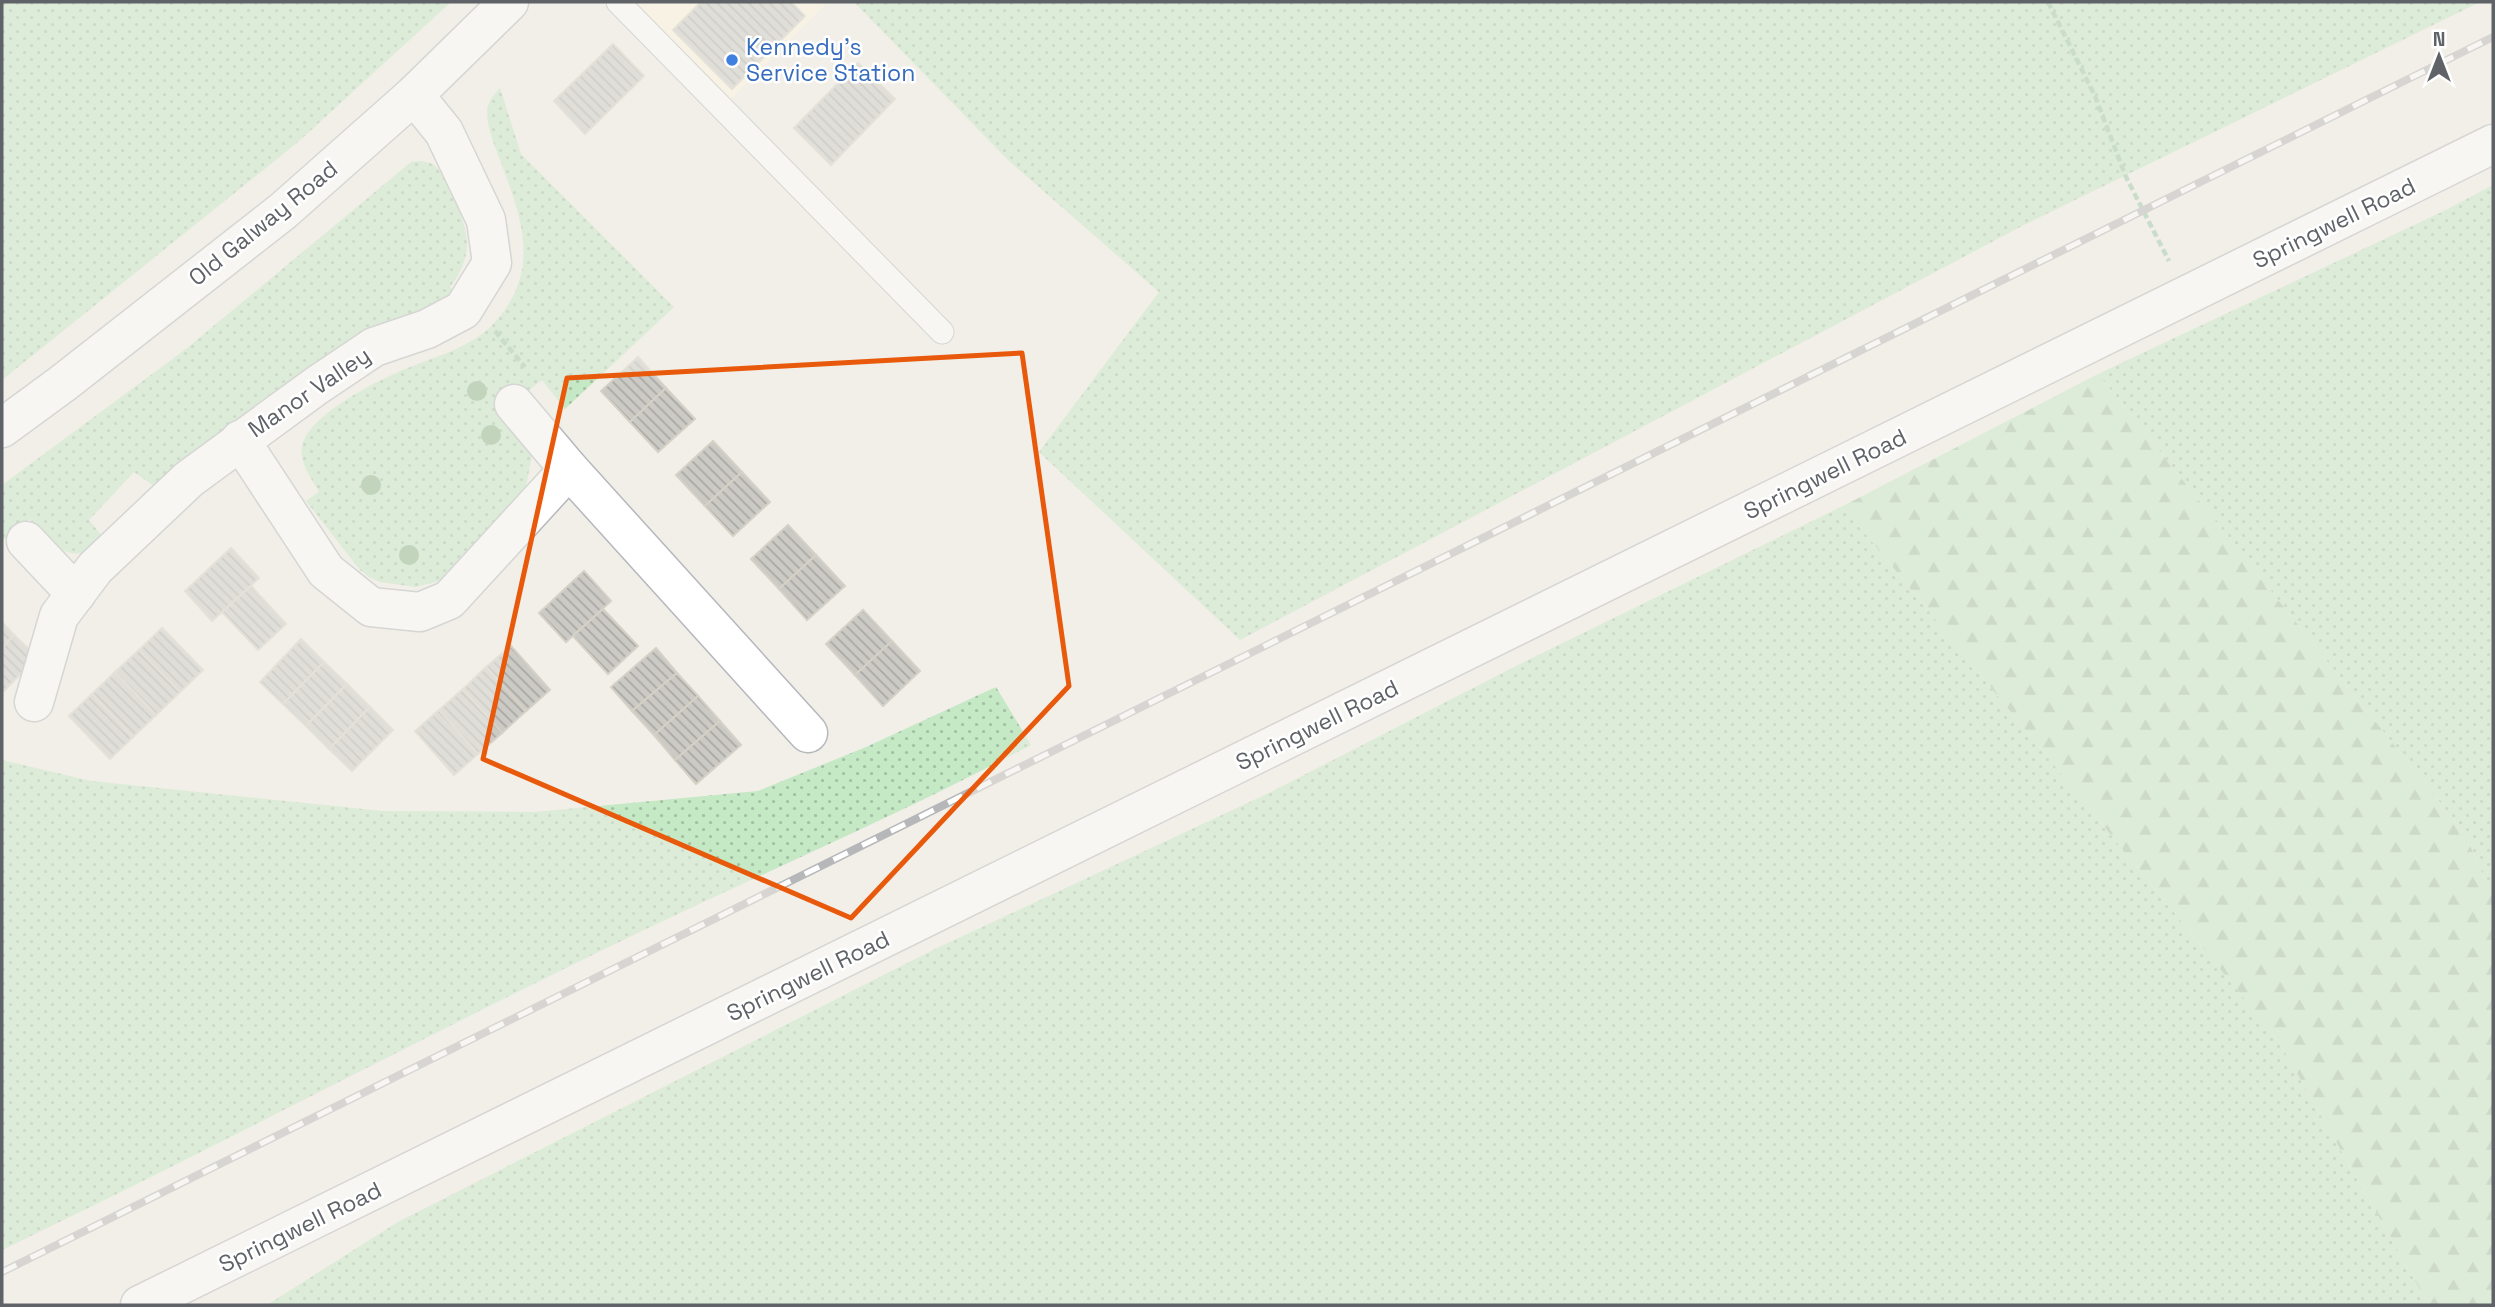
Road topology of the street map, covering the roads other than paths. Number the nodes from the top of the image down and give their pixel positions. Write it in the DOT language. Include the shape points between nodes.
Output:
graph roads {
  1 [pos="509,2"];
  2 [pos="618,2"];
  3 [pos="414,95"];
  4 [pos="2493,144"];
  5 [pos="942,332"];
  6 [pos="522,390"];
  7 [pos="2,428"];
  8 [pos="240,440"];
  9 [pos="569,469"];
  10 [pos="26,541"];
  11 [pos="76,594"];
  12 [pos="34,702"];
  13 [pos="808,733"];
  14 [pos="141,1305"];
  1 -- 3 [label="street, Old Galway Road"];
  2 -- 5 [label="lane"];
  3 -- 7 [label="street, Old Galway Road" via="283,211"];
  3 -- 8 [label="street, Manor Valley" via="444,132 486,220 492,263 463,310 427,329 374,347"];
  4 -- 14 [label="street, Springwell Road"];
  6 -- 9 [label="street"];
  8 -- 9 [label="street, Manor Valley" via="326,572 371,607 419,612 449,600"];
  8 -- 11 [label="street, Manor Valley" via="189,479 96,568"];
  9 -- 13 [label="street"];
  10 -- 11 [label="street"];
  11 -- 12 [label="street, Manor Valley" via="59,616"];
}
